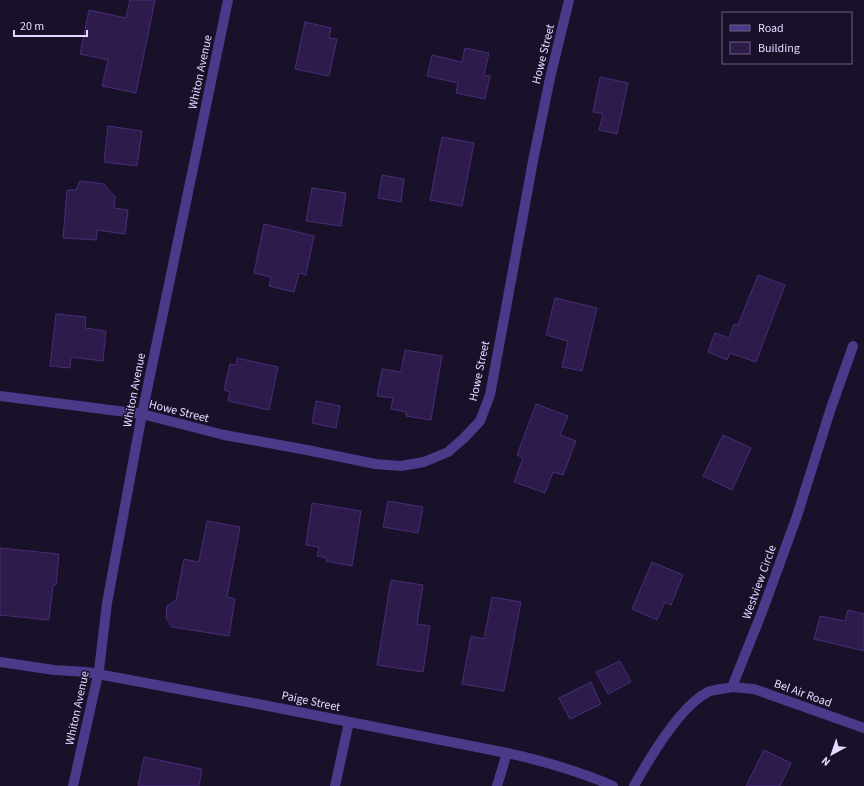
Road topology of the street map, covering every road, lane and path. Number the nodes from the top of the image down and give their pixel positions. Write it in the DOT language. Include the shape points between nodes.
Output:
graph roads {
  1 [pos="228,0"];
  2 [pos="569,0"];
  3 [pos="853,346"];
  4 [pos="0,396"];
  5 [pos="142,414"];
  6 [pos="0,662"];
  7 [pos="98,674"];
  8 [pos="732,687"];
  9 [pos="349,722"];
  10 [pos="864,728"];
  11 [pos="507,753"];
  12 [pos="73,786"];
  13 [pos="336,786"];
  14 [pos="497,786"];
  15 [pos="613,786"];
  16 [pos="634,786"];
  1 -- 5 [label="street, Whiton Avenue"];
  2 -- 5 [label="street, Howe Street" via="537,140 490,395 480,421 464,438 448,452 424,462 395,466 224,436"];
  3 -- 8 [label="street, Westview Circle" via="797,516"];
  4 -- 5 [label="street, Howe Street"];
  5 -- 7 [label="street, Whiton Avenue" via="107,603"];
  6 -- 7 [label="street, Paige Street"];
  7 -- 9 [label="street, Paige Street"];
  7 -- 12 [label="street, Whiton Avenue"];
  8 -- 10 [label="street, Bel Air Road" via="754,689"];
  8 -- 16 [label="street" via="709,692 687,707 652,754"];
  9 -- 11 [label="street, Paige Street"];
  9 -- 13 [label="street"];
  11 -- 14 [label="street"];
  11 -- 15 [label="street, Paige Street" via="585,774"];
}
